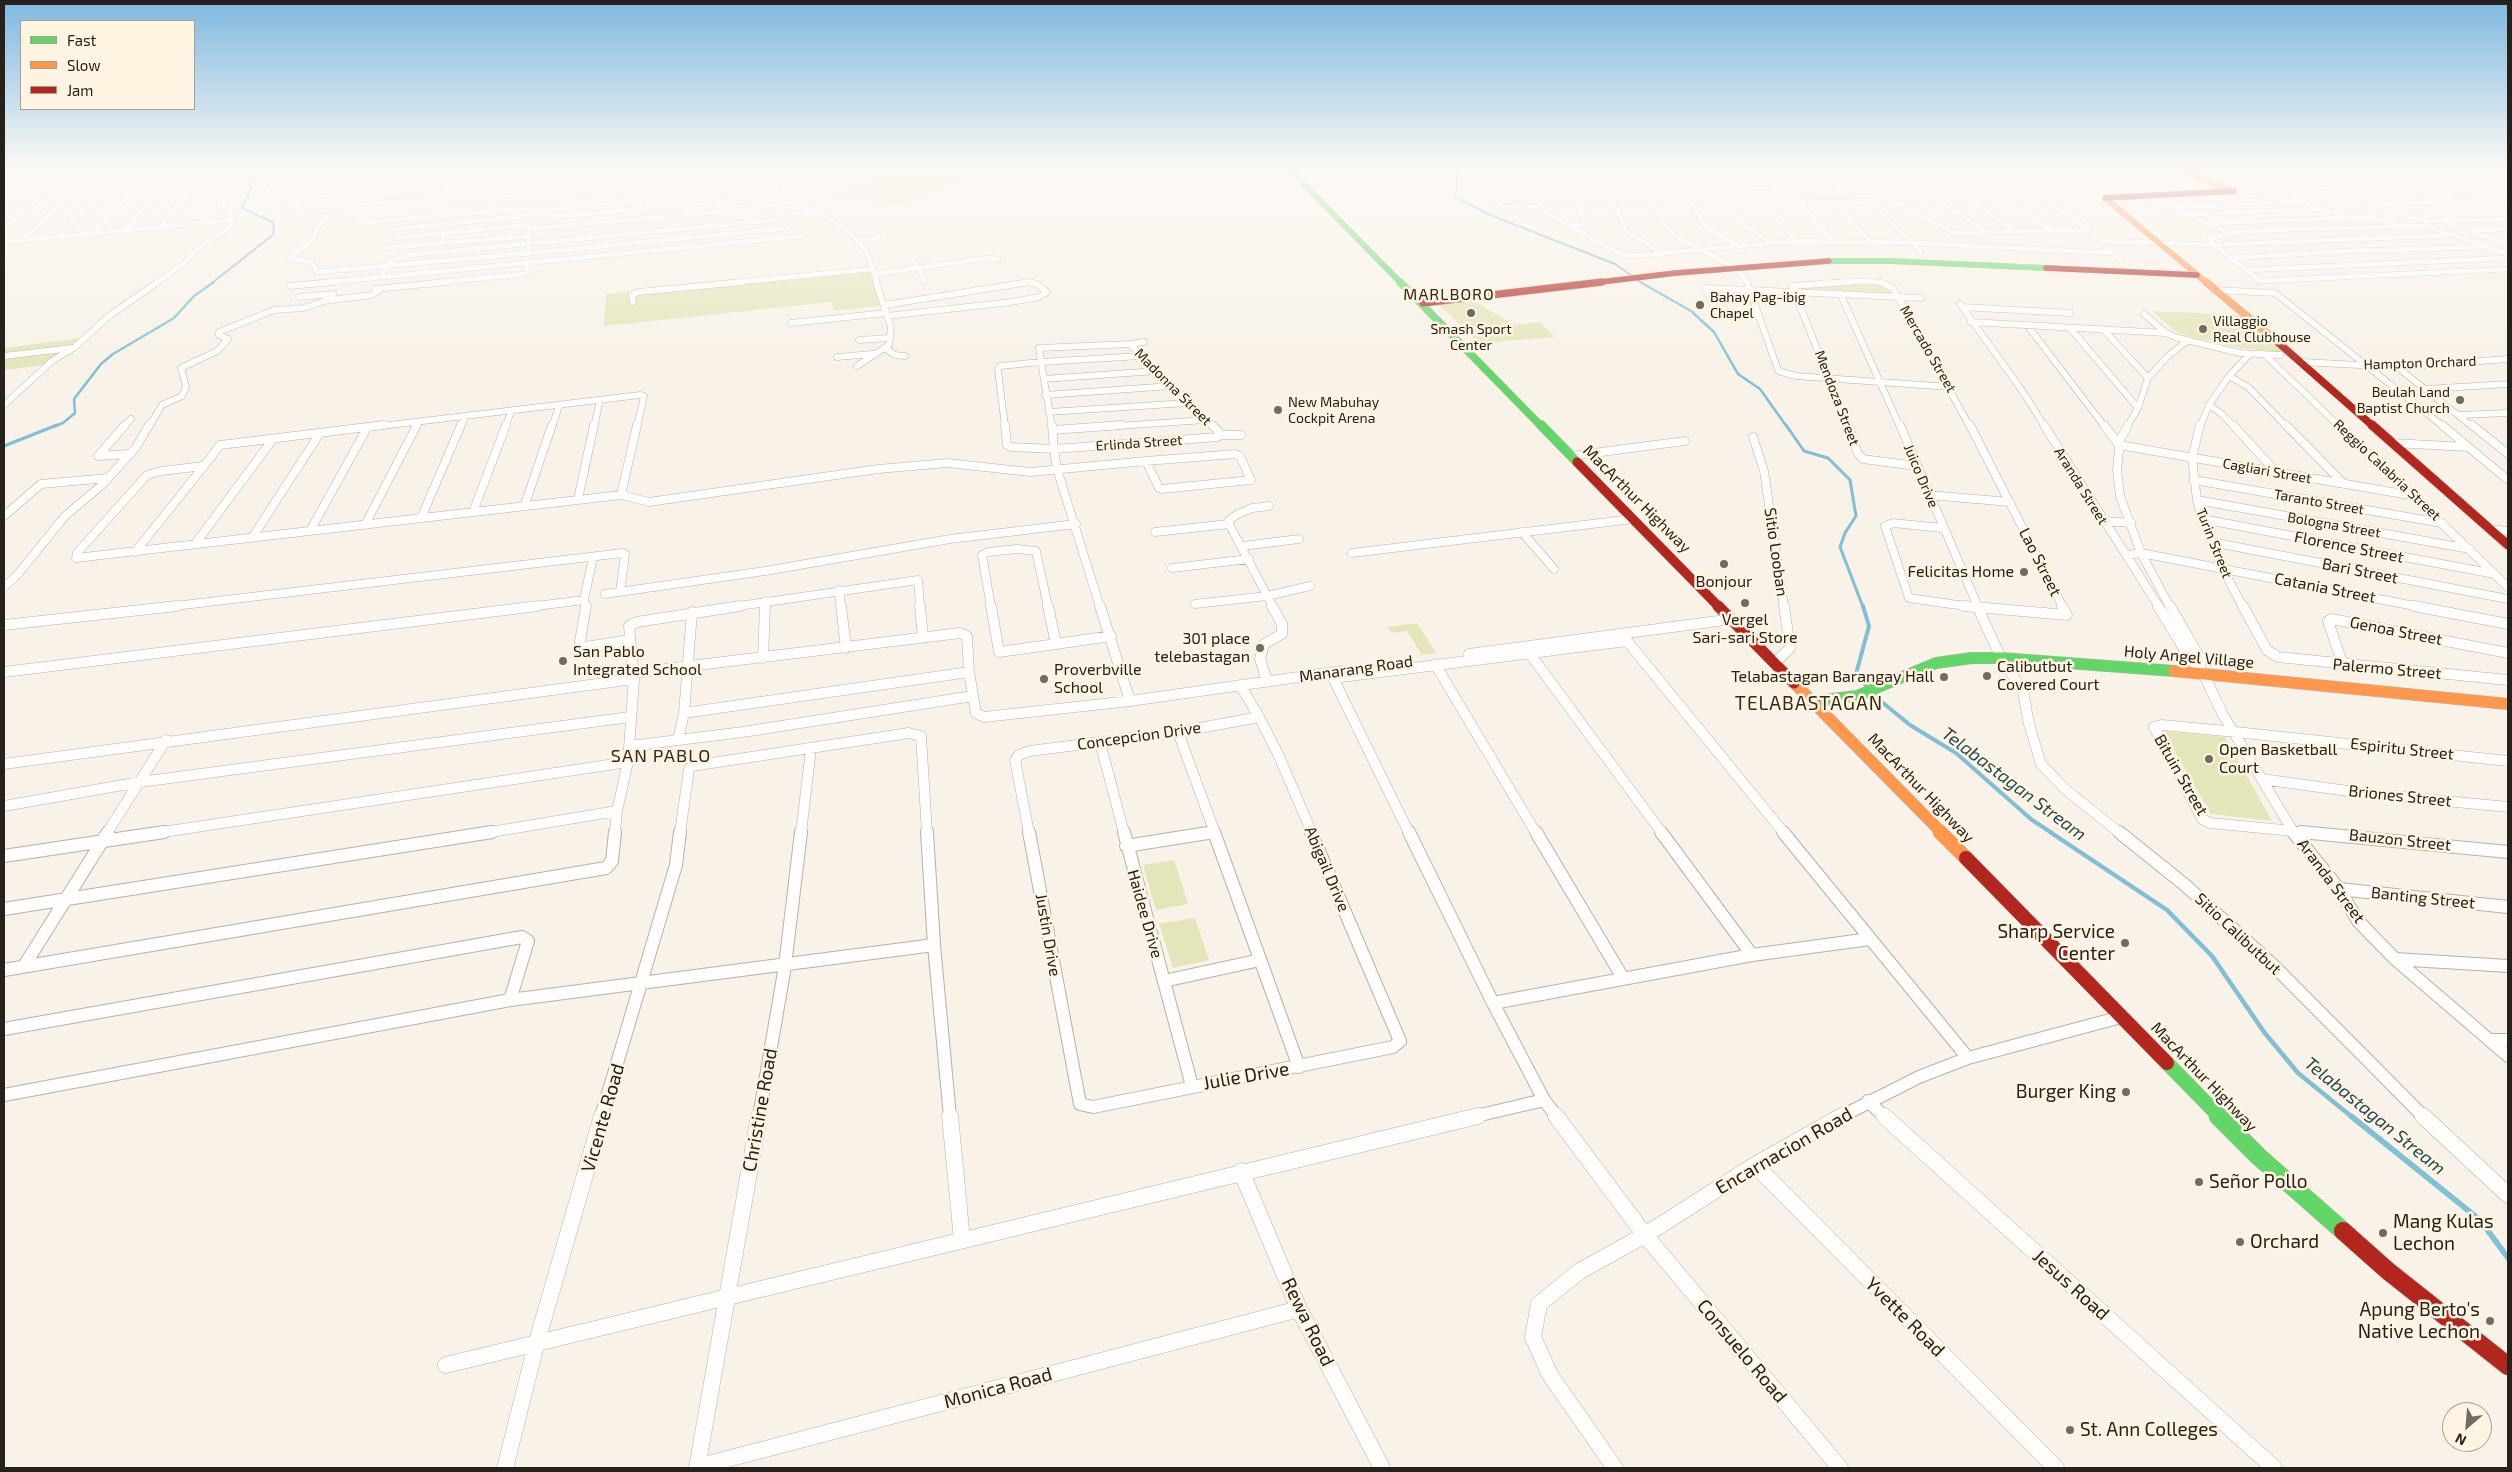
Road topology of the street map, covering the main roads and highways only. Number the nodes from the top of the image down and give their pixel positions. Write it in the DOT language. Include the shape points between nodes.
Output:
graph roads {
  1 [pos="1357,237"];
  2 [pos="2152,237"];
  3 [pos="2197,275"];
  4 [pos="1423,303"];
  5 [pos="2508,545"];
  6 [pos="1814,701"];
  7 [pos="2508,704"];
  8 [pos="2508,1366"];
  1 -- 4 [label="main road, MacArthur Highway"];
  2 -- 3 [label="main road"];
  3 -- 4 [label="main road" via="1825,261 1734,267"];
  3 -- 5 [label="main road" via="2302,362"];
  4 -- 6 [label="main road, MacArthur Highway"];
  6 -- 7 [label="main road, Holy Angel Village" via="1857,696 1936,663 2001,658 2202,671"];
  6 -- 8 [label="main road, MacArthur Highway" via="2240,1138 2388,1271"];
}
